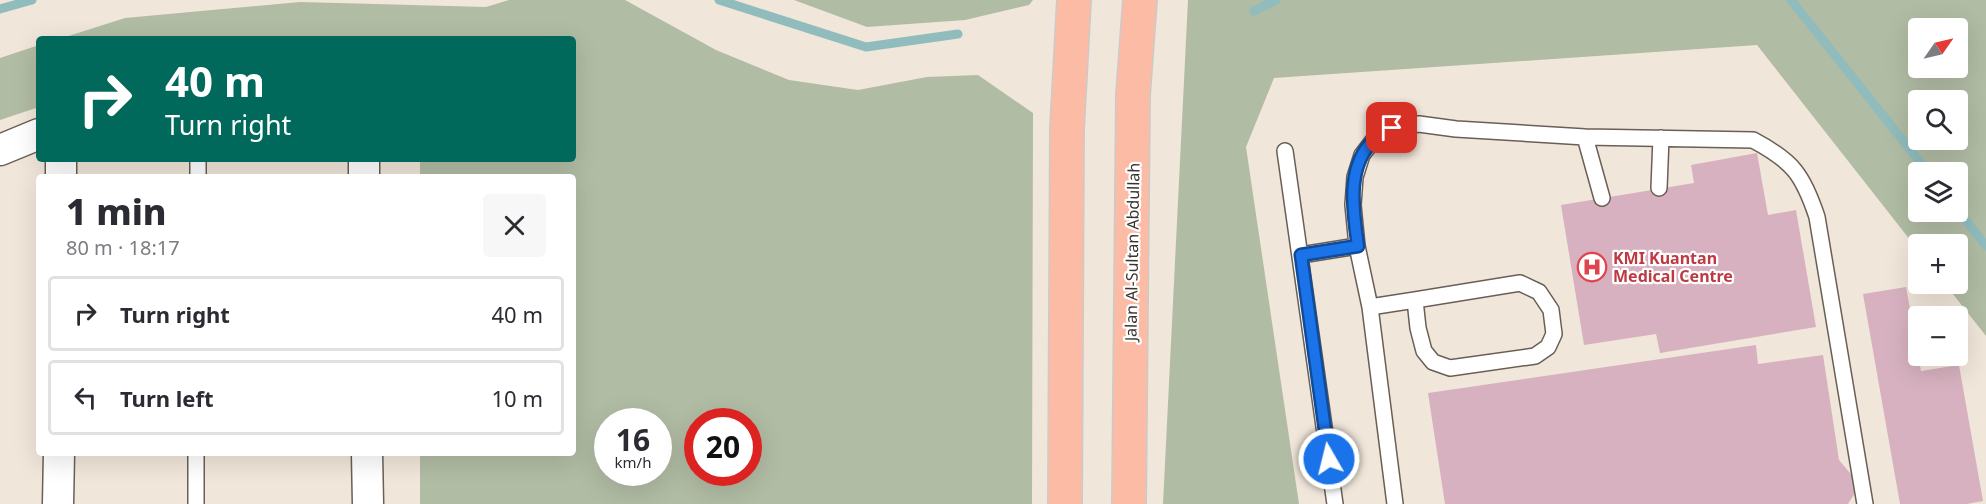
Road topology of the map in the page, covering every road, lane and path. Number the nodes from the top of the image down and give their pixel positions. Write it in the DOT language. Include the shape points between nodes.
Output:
graph roads {
  1 [pos="1074,0"];
  2 [pos="1140,0"];
  3 [pos="36,135"];
  4 [pos="1585,137"];
  5 [pos="1661,138"];
  6 [pos="0,150"];
  7 [pos="1285,151"];
  8 [pos="1659,188"];
  9 [pos="1602,198"];
  10 [pos="1358,246"];
  11 [pos="1301,255"];
  12 [pos="1415,300"];
  13 [pos="1370,307"];
  14 [pos="59,456"];
  15 [pos="196,456"];
  16 [pos="367,456"];
  17 [pos="58,504"];
  18 [pos="196,504"];
  19 [pos="368,504"];
  20 [pos="1065,504"];
  21 [pos="1129,504"];
  22 [pos="1335,504"];
  23 [pos="1395,504"];
  24 [pos="1865,504"];
  1 -- 20 [label="main road" via="1067,129"];
  2 -- 21 [label="main road, Jalan Al-Sultan Abdullah" via="1133,95"];
  3 -- 6 [label="street"];
  4 -- 5 [label="lane"];
  4 -- 9 [label="lane"];
  4 -- 10 [label="lane" via="1419,124 1392,128 1375,138 1362,155 1354,177"];
  5 -- 8 [label="lane"];
  5 -- 24 [label="lane" via="1753,140 1772,150 1801,176 1818,217"];
  7 -- 11 [label="lane"];
  10 -- 11 [label="lane"];
  10 -- 13 [label="lane"];
  11 -- 22 [label="lane"];
  12 -- 12 [label="lane" via="1520,283 1539,292 1551,310 1554,334 1548,347 1535,356 1450,368 1433,362 1424,351"];
  12 -- 13 [label="lane"];
  13 -- 23 [label="lane"];
  14 -- 17 [label="street"];
  15 -- 18 [label="lane"];
  16 -- 19 [label="street"];
}
